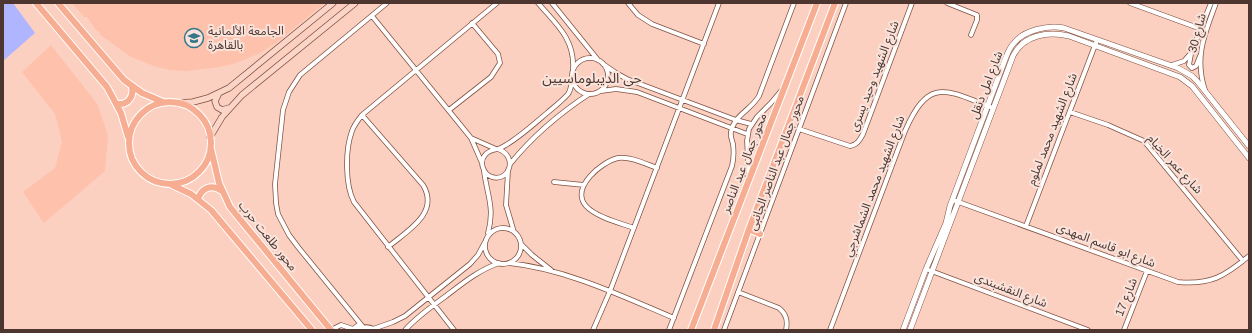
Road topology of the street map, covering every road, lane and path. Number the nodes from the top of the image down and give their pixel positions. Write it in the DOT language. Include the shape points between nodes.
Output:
graph roads {
  1 [pos="36,3"];
  2 [pos="58,3"];
  3 [pos="333,3"];
  4 [pos="355,3"];
  5 [pos="387,3"];
  6 [pos="497,3"];
  7 [pos="538,3"];
  8 [pos="552,3"];
  9 [pos="628,3"];
  10 [pos="719,3"];
  11 [pos="794,3"];
  12 [pos="817,3"];
  13 [pos="835,3"];
  14 [pos="846,3"];
  15 [pos="912,3"];
  16 [pos="947,3"];
  17 [pos="1130,3"];
  18 [pos="1211,3"];
  19 [pos="1216,3"];
  20 [pos="372,16"];
  21 [pos="472,24"];
  22 [pos="1201,29"];
  23 [pos="971,35"];
  24 [pos="1097,40"];
  25 [pos="704,44"];
  26 [pos="1095,46"];
  27 [pos="1191,54"];
  28 [pos="1200,55"];
  29 [pos="598,60"];
  30 [pos="603,64"];
  31 [pos="1171,66"];
  32 [pos="416,70"];
  33 [pos="573,71"];
  34 [pos="572,80"];
  35 [pos="786,86"];
  36 [pos="132,87"];
  37 [pos="600,91"];
  38 [pos="1206,92"];
  39 [pos="220,93"];
  40 [pos="589,94"];
  41 [pos="683,100"];
  42 [pos="164,103"];
  43 [pos="178,103"];
  44 [pos="117,104"];
  45 [pos="230,107"];
  46 [pos="991,107"];
  47 [pos="679,108"];
  48 [pos="449,110"];
  49 [pos="1070,112"];
  50 [pos="362,115"];
  51 [pos="736,120"];
  52 [pos="751,124"];
  53 [pos="732,128"];
  54 [pos="799,129"];
  55 [pos="747,134"];
  56 [pos="210,137"];
  57 [pos="470,138"];
  58 [pos="129,141"];
  59 [pos="1248,143"];
  60 [pos="210,144"];
  61 [pos="1240,147"];
  62 [pos="497,149"];
  63 [pos="1249,158"];
  64 [pos="482,164"];
  65 [pos="510,165"];
  66 [pos="657,168"];
  67 [pos="484,171"];
  68 [pos="508,171"];
  69 [pos="749,179"];
  70 [pos="554,182"];
  71 [pos="170,184"];
  72 [pos="584,185"];
  73 [pos="222,191"];
  74 [pos="198,199"];
  75 [pos="953,200"];
  76 [pos="959,202"];
  77 [pos="1026,226"];
  78 [pos="634,228"];
  79 [pos="749,229"];
  80 [pos="515,232"];
  81 [pos="760,234"];
  82 [pos="488,236"];
  83 [pos="485,242"];
  84 [pos="521,244"];
  85 [pos="388,247"];
  86 [pos="1249,256"];
  87 [pos="1243,260"];
  88 [pos="499,263"];
  89 [pos="509,263"];
  90 [pos="926,269"];
  91 [pos="552,271"];
  92 [pos="1147,271"];
  93 [pos="933,272"];
  94 [pos="610,291"];
  95 [pos="738,292"];
  96 [pos="428,297"];
  97 [pos="434,305"];
  98 [pos="674,318"];
  99 [pos="362,326"];
  100 [pos="374,329"];
  101 [pos="312,330"];
  102 [pos="331,330"];
  103 [pos="358,330"];
  104 [pos="405,330"];
  105 [pos="454,330"];
  106 [pos="593,330"];
  107 [pos="669,330"];
  108 [pos="691,330"];
  109 [pos="714,330"];
  110 [pos="724,330"];
  111 [pos="786,330"];
  112 [pos="830,330"];
  113 [pos="903,330"];
  114 [pos="910,330"];
  115 [pos="1085,330"];
  116 [pos="1124,330"];
  1 -- 44 [label="main road" via="107,87"];
  2 -- 36 [label="main road"];
  3 -- 39 [label="main road"];
  4 -- 45 [label="main road"];
  5 -- 20 [label="street"];
  6 -- 21 [label="street"];
  7 -- 33 [label="street" via="570,44 574,56"];
  8 -- 29 [label="street"];
  9 -- 25 [label="street" via="638,15 652,24"];
  10 -- 25 [label="street"];
  11 -- 51 [label="street" via="759,96"];
  12 -- 35 [label="main road, محور جمال عبد الناصر"];
  13 -- 79 [label="main road"];
  14 -- 54 [label="street, محور جمال عبد الناصر الجانبى"];
  15 -- 54 [label="street, شارع الشهيد وحيد يسرى" via="859,141 850,146"];
  16 -- 23 [label="street" via="977,15"];
  17 -- 22 [label="street"];
  18 -- 22 [label="street, شارع 30"];
  19 -- 28 [label="street, شارع 30"];
  20 -- 32 [label="street"];
  20 -- 99 [label="street" via="308,67 289,92 281,120 275,184 278,214 289,236"];
  21 -- 32 [label="street"];
  21 -- 48 [label="street" via="498,54 500,63 496,72"];
  22 -- 27 [label="street, شارع 30"];
  24 -- 26 [label="street, شارع الشهيد محمد لملوم"];
  24 -- 31 [label="street, شارع امل دنقل"];
  24 -- 46 [label="street, شارع امل دنقل" via="1057,28 1043,29 1020,37 1010,49"];
  25 -- 41 [label="street"];
  26 -- 46 [label="street, شارع امل دنقل" via="1062,34 1028,39 1012,56"];
  26 -- 49 [label="street, شارع الشهيد محمد لملوم"];
  26 -- 61 [label="street, شارع امل دنقل" via="1172,73 1184,80 1192,86"];
  27 -- 28 [label="street" via="1189,65 1192,68 1196,66"];
  27 -- 31 [label="street, شارع 30" via="1181,63"];
  28 -- 38 [label="street, شارع 30" via="1201,75"];
  29 -- 30 [label="street"];
  29 -- 33 [label="street" via="580,61"];
  30 -- 37 [label="street" via="608,75 605,86"];
  30 -- 41 [label="street" via="621,76"];
  31 -- 38 [label="street, شارع امل دنقل" via="1192,76"];
  32 -- 48 [label="street"];
  32 -- 50 [label="street"];
  33 -- 34 [label="street"];
  34 -- 40 [label="street" via="578,90"];
  34 -- 62 [label="street" via="570,90 563,100 521,135"];
  35 -- 52 [label="street"];
  35 -- 69 [label="main road, محور جمال عبد الناصر"];
  36 -- 42 [label="main road"];
  36 -- 44 [label="main road" via="130,100"];
  37 -- 40 [label="street"];
  37 -- 47 [label="street" via="630,91"];
  38 -- 59 [label="street, شارع امل دنقل"];
  39 -- 43 [label="main road" via="201,100"];
  39 -- 45 [label="main road" via="214,101 216,107 222,110"];
  40 -- 65 [label="street" via="568,108 535,137"];
  41 -- 47 [label="street"];
  41 -- 51 [label="street"];
  42 -- 43 [label="main road"];
  42 -- 58 [label="main road" via="151,107 140,115 132,127"];
  43 -- 56 [label="main road" via="201,117"];
  44 -- 58 [label="main road"];
  45 -- 56 [label="main road"];
  46 -- 75 [label="street, شارع امل دنقل"];
  46 -- 76 [label="street, شارع امل دنقل"];
  46 -- 112 [label="street, شارع الشهيد محمد الشماشرجي" via="951,93 937,92 928,95 916,108"];
  47 -- 53 [label="street"];
  47 -- 66 [label="street"];
  48 -- 57 [label="street"];
  49 -- 77 [label="street, شارع الشهيد محمد لملوم"];
  49 -- 87 [label="street, شارع عمر الخيام" via="1144,141"];
  50 -- 85 [label="street" via="354,125 350,138 347,169 349,190 361,212"];
  50 -- 85 [label="street" via="423,185 428,196 427,208 422,217"];
  51 -- 52 [label="street"];
  51 -- 53 [label="street"];
  52 -- 55 [label="street"];
  53 -- 55 [label="street"];
  53 -- 98 [label="street" via="732,166"];
  54 -- 81 [label="street, محور جمال عبد الناصر الجانبى"];
  55 -- 69 [label="street"];
  56 -- 60 [label="main road"];
  57 -- 62 [label="street"];
  57 -- 64 [label="street"];
  58 -- 71 [label="main road" via="130,155 140,172 151,180"];
  59 -- 61 [label="street"];
  60 -- 71 [label="main road" via="208,159 199,172 189,180"];
  60 -- 73 [label="main road, محور طلعت حرب"];
  61 -- 63 [label="street, شارع امل دنقل"];
  62 -- 64 [label="street" via="484,155"];
  62 -- 65 [label="street" via="504,151"];
  64 -- 67 [label="street"];
  65 -- 68 [label="street"];
  66 -- 72 [label="street" via="619,158 600,168"];
  66 -- 78 [label="street"];
  67 -- 68 [label="street" via="491,177 500,177"];
  67 -- 82 [label="street" via="492,207"];
  68 -- 80 [label="street" via="506,205"];
  69 -- 108 [label="main road, محور جمال عبد الناصر"];
  70 -- 72 [label="street"];
  71 -- 74 [label="main road"];
  72 -- 78 [label="street" via="583,202 589,209"];
  73 -- 74 [label="main road" via="208,187"];
  73 -- 102 [label="main road, محور طلعت حرب" via="235,214"];
  74 -- 101 [label="main road" via="217,216"];
  75 -- 76 [label="street, شارع ابو قاسم المهدى"];
  75 -- 90 [label="street, شارع امل دنقل"];
  76 -- 77 [label="street, شارع ابو قاسم المهدى"];
  76 -- 93 [label="street, شارع امل دنقل"];
  77 -- 92 [label="street, شارع ابو قاسم المهدى"];
  78 -- 94 [label="street"];
  79 -- 81 [label="main road"];
  79 -- 109 [label="main road"];
  80 -- 82 [label="street" via="500,228"];
  80 -- 84 [label="street"];
  81 -- 95 [label="street, محور جمال عبد الناصر الجانبى"];
  82 -- 83 [label="street"];
  83 -- 88 [label="street" via="486,253 494,262"];
  83 -- 96 [label="street" via="470,264"];
  84 -- 89 [label="street" via="516,258"];
  84 -- 91 [label="street"];
  85 -- 96 [label="street"];
  86 -- 87 [label="street, شارع ابو قاسم المهدى"];
  87 -- 92 [label="street, شارع ابو قاسم المهدى" via="1232,271 1222,276 1195,283 1173,281"];
  88 -- 89 [label="street"];
  88 -- 97 [label="street" via="469,278"];
  89 -- 91 [label="street"];
  90 -- 93 [label="street, شارع النقشبندى"];
  90 -- 113 [label="street, شارع امل دنقل"];
  91 -- 94 [label="street"];
  92 -- 116 [label="street, شارع 17"];
  93 -- 114 [label="street, شارع امل دنقل"];
  93 -- 115 [label="street, شارع النقشبندى"];
  94 -- 98 [label="street"];
  94 -- 106 [label="street"];
  95 -- 110 [label="street, محور جمال عبد الناصر الجانبى"];
  95 -- 111 [label="street" via="783,311 787,322"];
  96 -- 97 [label="street"];
  96 -- 100 [label="street" via="399,320"];
  97 -- 104 [label="street"];
  97 -- 105 [label="street"];
  98 -- 107 [label="street"];
  99 -- 100 [label="street"];
  99 -- 102 [label="street" via="353,329 341,325"];
  99 -- 103 [label="street"];
}
